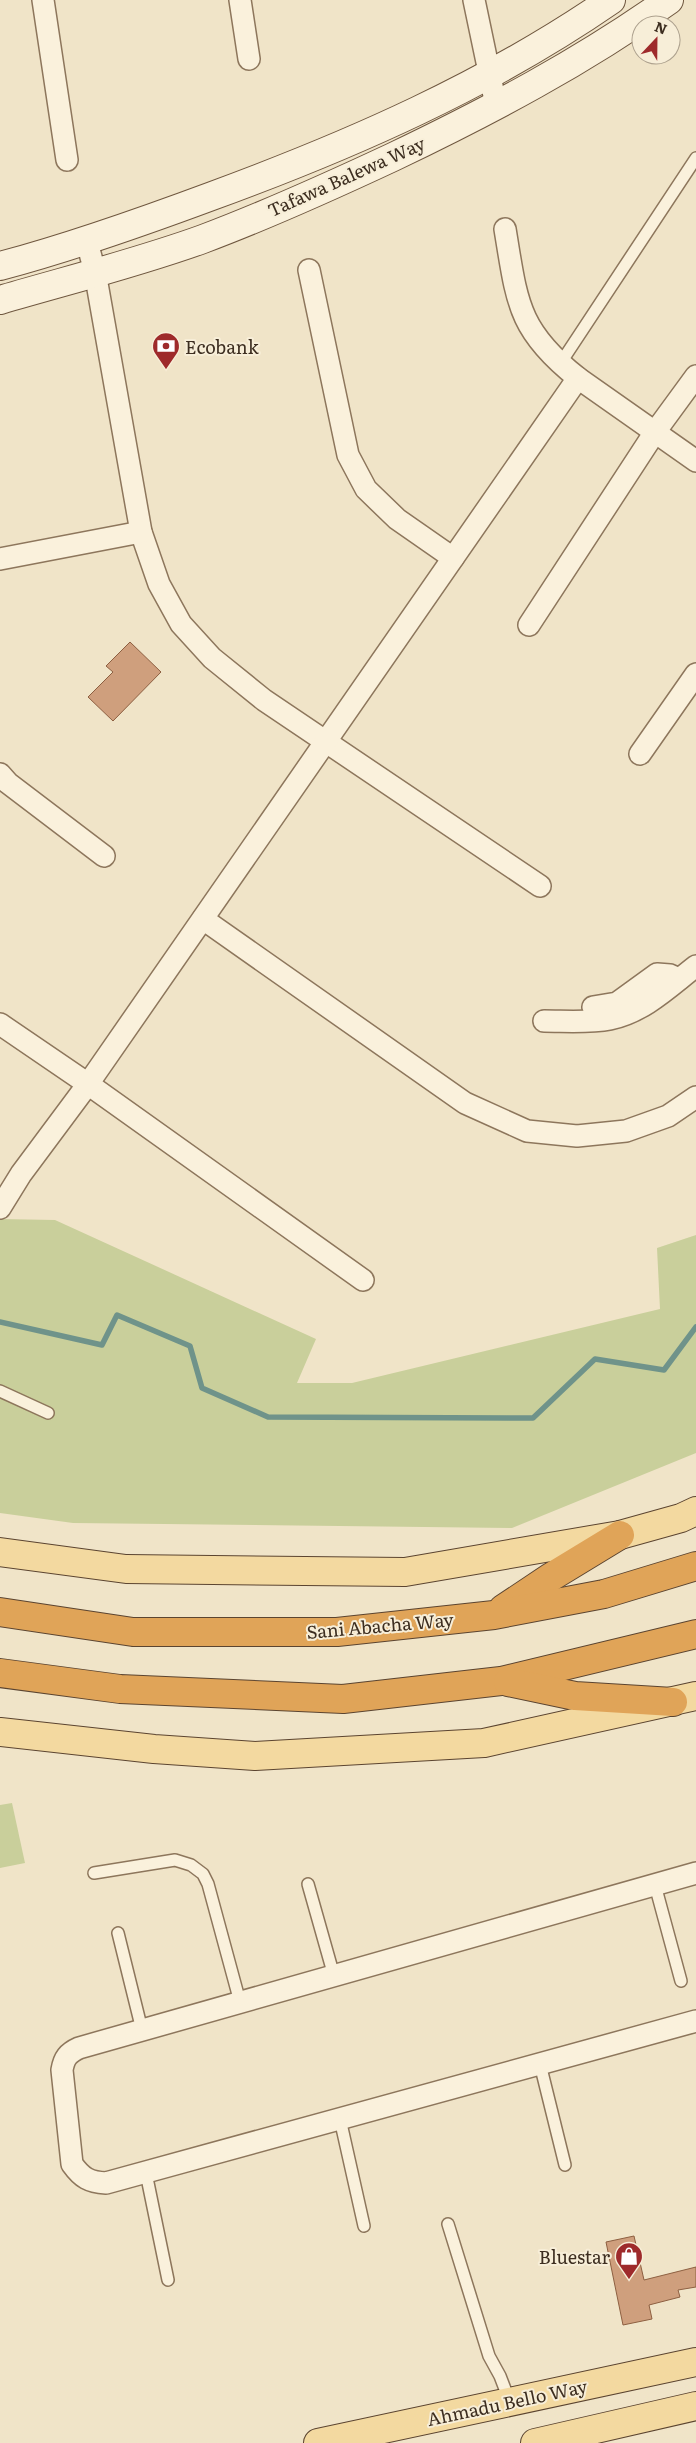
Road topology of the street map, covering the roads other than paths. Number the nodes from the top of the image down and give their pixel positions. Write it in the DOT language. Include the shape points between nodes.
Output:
graph roads {
  1 [pos="43,0"];
  2 [pos="240,0"];
  3 [pos="474,0"];
  4 [pos="610,0"];
  5 [pos="669,0"];
  6 [pos="249,59"];
  7 [pos="490,75"];
  8 [pos="496,105"];
  9 [pos="696,158"];
  10 [pos="67,160"];
  11 [pos="505,229"];
  12 [pos="87,242"];
  13 [pos="0,266"];
  14 [pos="309,270"];
  15 [pos="95,272"];
  16 [pos="0,300"];
  17 [pos="560,364"];
  18 [pos="696,376"];
  19 [pos="578,378"];
  20 [pos="656,432"];
  21 [pos="696,461"];
  22 [pos="141,532"];
  23 [pos="453,558"];
  24 [pos="0,559"];
  25 [pos="529,625"];
  26 [pos="696,674"];
  27 [pos="326,740"];
  28 [pos="640,754"];
  29 [pos="0,774"];
  30 [pos="104,856"];
  31 [pos="540,886"];
  32 [pos="202,919"];
  33 [pos="696,966"];
  34 [pos="679,979"];
  35 [pos="582,1009"];
  36 [pos="544,1021"];
  37 [pos="0,1024"];
  38 [pos="88,1084"];
  39 [pos="696,1098"];
  40 [pos="0,1208"];
  41 [pos="363,1280"];
  42 [pos="0,1391"];
  43 [pos="48,1413"];
  44 [pos="696,1511"];
  45 [pos="620,1535"];
  46 [pos="0,1552"];
  47 [pos="696,1566"];
  48 [pos="0,1612"];
  49 [pos="494,1615"];
  50 [pos="696,1634"];
  51 [pos="0,1673"];
  52 [pos="501,1681"];
  53 [pos="684,1699"];
  54 [pos="0,1732"];
  55 [pos="94,1873"];
  56 [pos="696,1873"];
  57 [pos="308,1884"];
  58 [pos="655,1885"];
  59 [pos="118,1933"];
  60 [pos="334,1976"];
  61 [pos="681,1981"];
  62 [pos="240,2002"];
  63 [pos="696,2021"];
  64 [pos="142,2030"];
  65 [pos="540,2064"];
  66 [pos="340,2119"];
  67 [pos="565,2165"];
  68 [pos="146,2173"];
  69 [pos="448,2224"];
  70 [pos="364,2226"];
  71 [pos="168,2280"];
  72 [pos="696,2362"];
  73 [pos="510,2402"];
  74 [pos="696,2406"];
  75 [pos="318,2443"];
  76 [pos="535,2443"];
  1 -- 10 [label="street"];
  2 -- 6 [label="street"];
  3 -- 7 [label="street"];
  4 -- 7 [label="main road, Tafawa Balewa Way"];
  5 -- 8 [label="main road, Tafawa Balewa Way" via="563,70"];
  7 -- 8 [label="street"];
  7 -- 12 [label="main road, Tafawa Balewa Way" via="287,169"];
  8 -- 15 [label="main road, Tafawa Balewa Way" via="341,181 202,239"];
  9 -- 17 [label="lane"];
  11 -- 17 [label="street" via="516,296 524,316 536,339"];
  12 -- 13 [label="main road, Tafawa Balewa Way"];
  12 -- 15 [label="street"];
  14 -- 23 [label="street" via="348,455 366,488 397,519"];
  15 -- 16 [label="main road, Tafawa Balewa Way"];
  15 -- 22 [label="street"];
  17 -- 19 [label="street"];
  18 -- 20 [label="street"];
  19 -- 20 [label="street"];
  19 -- 23 [label="street"];
  20 -- 21 [label="street"];
  20 -- 25 [label="street"];
  22 -- 24 [label="street"];
  22 -- 27 [label="street" via="159,584 181,624 212,658 264,700"];
  23 -- 27 [label="street"];
  26 -- 28 [label="street"];
  27 -- 31 [label="street"];
  27 -- 32 [label="street"];
  29 -- 30 [label="street"];
  32 -- 38 [label="street"];
  32 -- 39 [label="street" via="465,1103 527,1131 577,1136 626,1131 668,1116"];
  33 -- 34 [label="street"];
  34 -- 35 [label="street" via="657,974 617,1003"];
  34 -- 36 [label="street" via="649,1002 624,1015 594,1021"];
  37 -- 38 [label="street"];
  38 -- 40 [label="street" via="21,1174"];
  38 -- 41 [label="street"];
  42 -- 43 [label="lane"];
  44 -- 45 [label="main road"];
  45 -- 46 [label="main road" via="405,1572 126,1570"];
  45 -- 49 [label="highway"];
  47 -- 49 [label="highway, Sani Abacha Way" via="604,1594"];
  48 -- 49 [label="highway, Sani Abacha Way" via="133,1632 337,1632"];
  50 -- 52 [label="highway"];
  51 -- 52 [label="highway" via="120,1689 343,1699"];
  52 -- 53 [label="highway" via="576,1696"];
  53 -- 54 [label="main road" via="484,1743 255,1756"];
  55 -- 62 [label="lane" via="176,1860 203,1874"];
  56 -- 58 [label="street"];
  57 -- 60 [label="lane"];
  58 -- 60 [label="street"];
  58 -- 61 [label="lane"];
  59 -- 64 [label="lane"];
  60 -- 62 [label="street"];
  62 -- 64 [label="street"];
  63 -- 65 [label="street"];
  64 -- 68 [label="street" via="79,2048 69,2053 62,2070 72,2164 80,2176 92,2182 106,2183"];
  65 -- 66 [label="street"];
  65 -- 67 [label="lane"];
  66 -- 68 [label="street"];
  66 -- 70 [label="lane"];
  68 -- 71 [label="lane"];
  69 -- 73 [label="lane" via="489,2356"];
  72 -- 73 [label="main road, Ahmadu Bello Way"];
  73 -- 75 [label="main road, Ahmadu Bello Way"];
  74 -- 76 [label="main road"];
}
